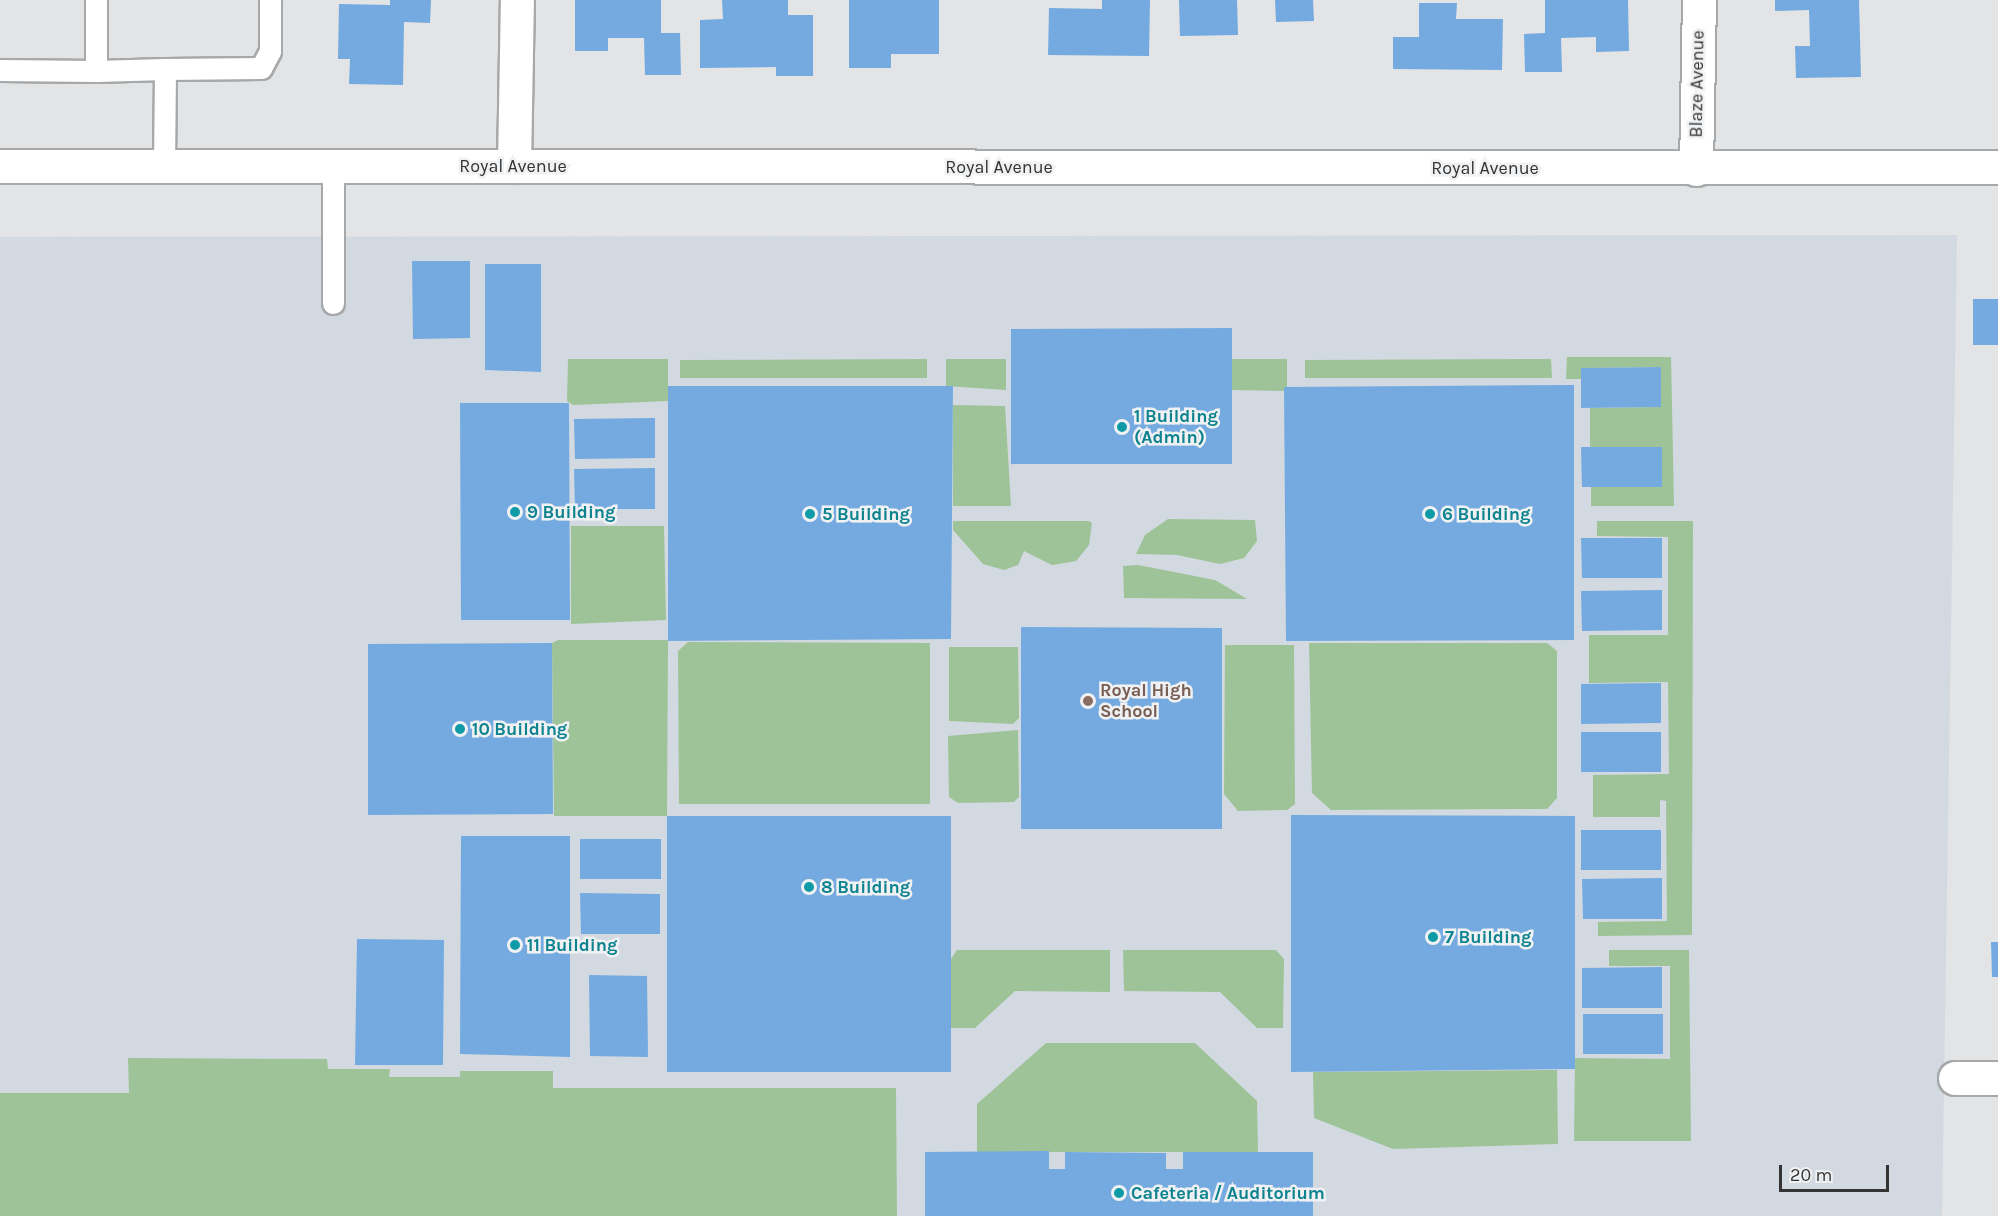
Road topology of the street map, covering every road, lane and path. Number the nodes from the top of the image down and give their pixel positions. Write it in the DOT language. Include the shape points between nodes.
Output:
graph roads {
  1 [pos="96,0"];
  2 [pos="270,0"];
  3 [pos="517,0"];
  4 [pos="1699,0"];
  5 [pos="165,69"];
  6 [pos="0,70"];
  7 [pos="96,70"];
  8 [pos="164,165"];
  9 [pos="0,166"];
  10 [pos="333,166"];
  11 [pos="514,166"];
  12 [pos="1998,166"];
  13 [pos="1696,169"];
  14 [pos="333,303"];
  15 [pos="1955,1078"];
  16 [pos="1998,1078"];
  1 -- 7 [label="lane"];
  2 -- 5 [label="lane" via="270,51 261,68"];
  3 -- 11 [label="main road"];
  4 -- 13 [label="main road, Blaze Avenue"];
  5 -- 7 [label="lane"];
  5 -- 8 [label="lane"];
  6 -- 7 [label="lane"];
  8 -- 9 [label="main road, Royal Avenue"];
  8 -- 10 [label="main road, Royal Avenue"];
  10 -- 11 [label="main road, Royal Avenue"];
  10 -- 14 [label="lane"];
  11 -- 13 [label="main road, Royal Avenue"];
  12 -- 13 [label="main road, Royal Avenue"];
  15 -- 16 [label="main road"];
}
